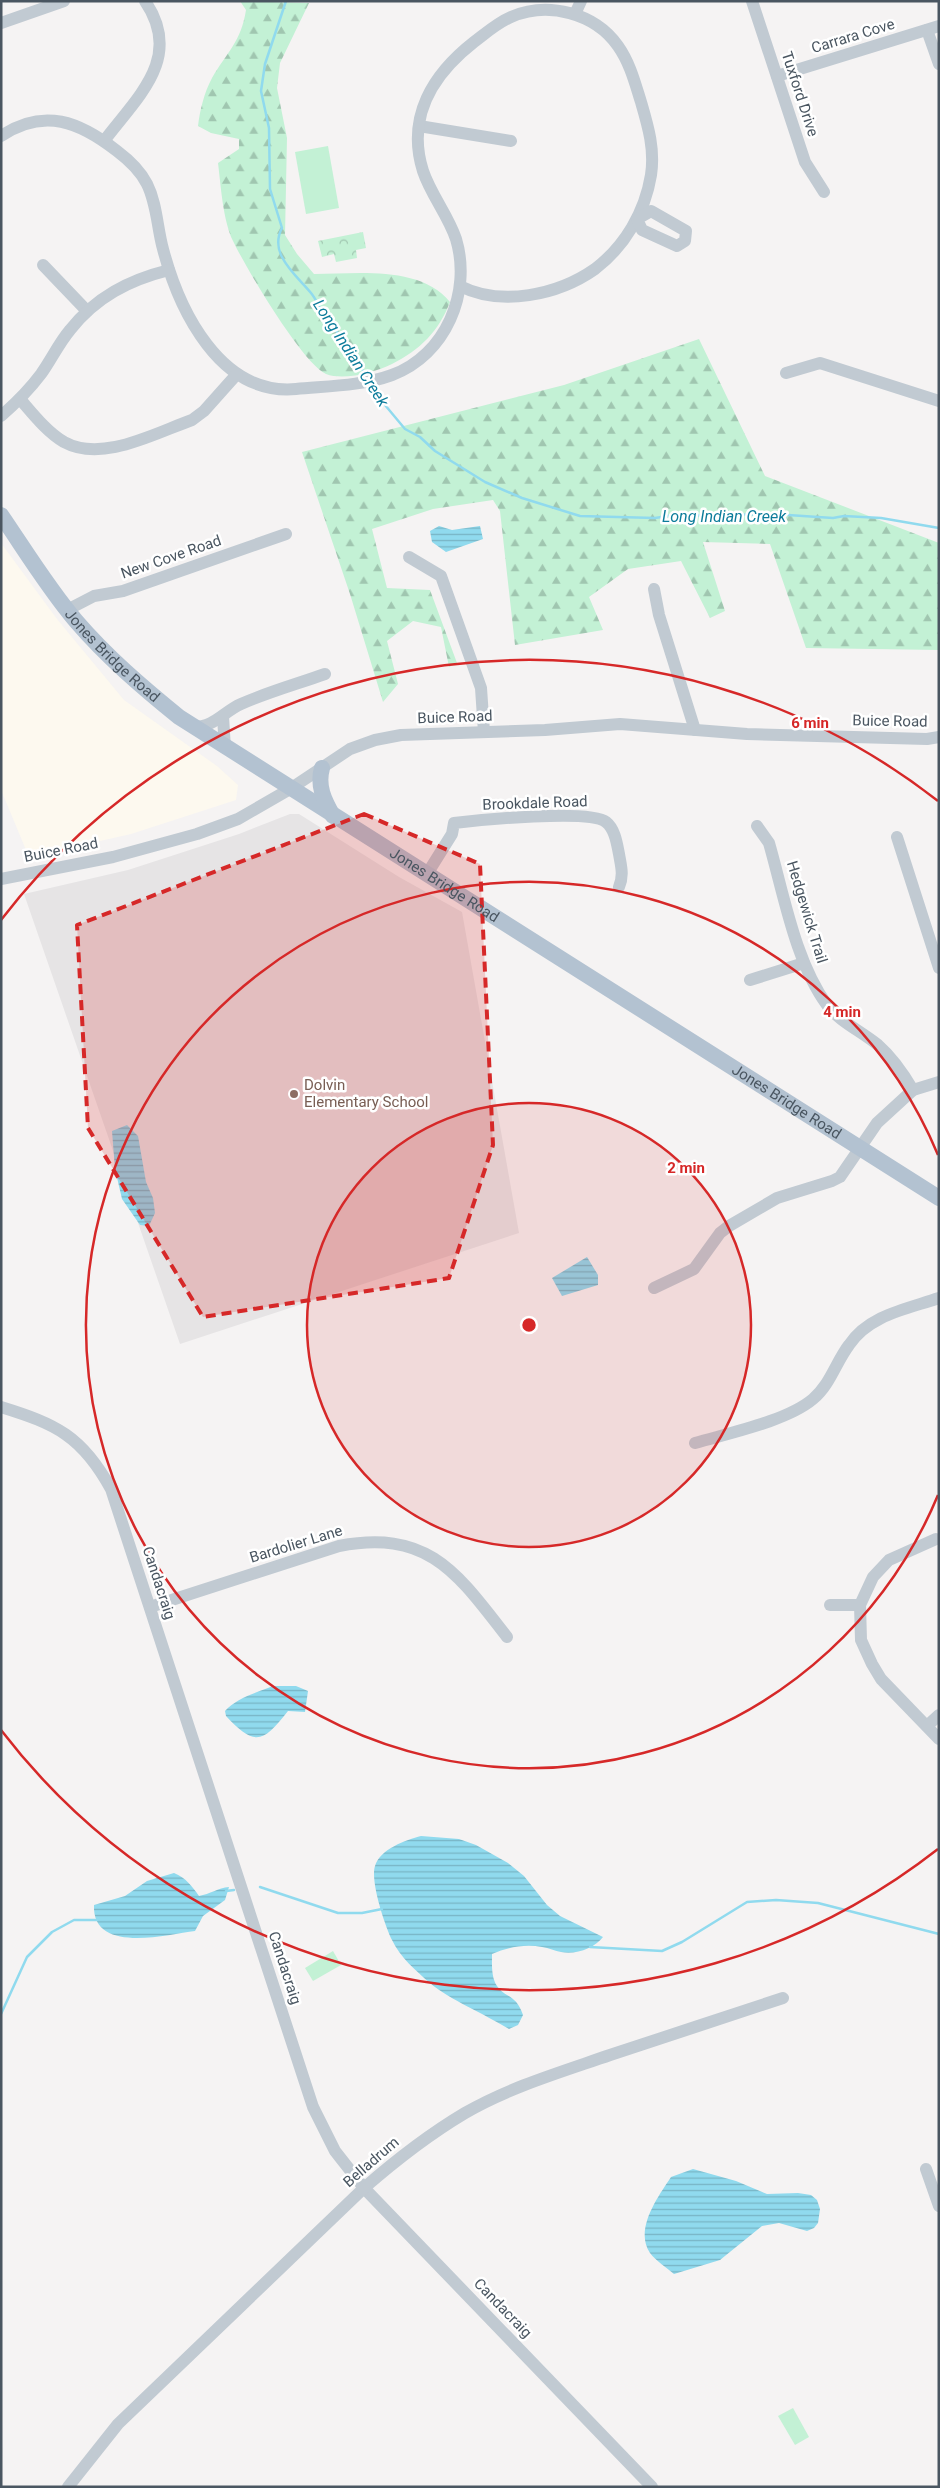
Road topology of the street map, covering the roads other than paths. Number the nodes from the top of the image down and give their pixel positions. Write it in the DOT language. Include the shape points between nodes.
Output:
graph roads {
  1 [pos="64,1"];
  2 [pos="145,1"];
  3 [pos="580,1"];
  4 [pos="752,1"];
  5 [pos="575,14"];
  6 [pos="1,23"];
  7 [pos="933,28"];
  8 [pos="939,64"];
  9 [pos="778,76"];
  10 [pos="419,126"];
  11 [pos="1,136"];
  12 [pos="104,141"];
  13 [pos="511,141"];
  14 [pos="824,192"];
  15 [pos="43,264"];
  16 [pos="169,270"];
  17 [pos="460,286"];
  18 [pos="87,311"];
  19 [pos="786,373"];
  20 [pos="237,374"];
  21 [pos="20,399"];
  22 [pos="939,402"];
  23 [pos="1,416"];
  24 [pos="1,514"];
  25 [pos="286,534"];
  26 [pos="409,557"];
  27 [pos="654,589"];
  28 [pos="67,610"];
  29 [pos="325,674"];
  30 [pos="223,717"];
  31 [pos="194,727"];
  32 [pos="695,730"];
  33 [pos="484,732"];
  34 [pos="939,737"];
  35 [pos="225,748"];
  36 [pos="322,768"];
  37 [pos="290,789"];
  38 [pos="333,816"];
  39 [pos="757,826"];
  40 [pos="897,837"];
  41 [pos="427,874"];
  42 [pos="1,879"];
  43 [pos="619,887"];
  44 [pos="804,963"];
  45 [pos="939,968"];
  46 [pos="750,980"];
  47 [pos="939,1082"];
  48 [pos="914,1090"];
  49 [pos="860,1149"];
  50 [pos="939,1198"];
  51 [pos="654,1288"];
  52 [pos="939,1298"];
  53 [pos="1,1407"];
  54 [pos="695,1444"];
  55 [pos="936,1539"];
  56 [pos="830,1605"];
  57 [pos="860,1605"];
  58 [pos="150,1607"];
  59 [pos="507,1638"];
  60 [pos="939,1714"];
  61 [pos="926,1726"];
  62 [pos="939,1739"];
  63 [pos="783,1998"];
  64 [pos="926,2169"];
  65 [pos="364,2188"];
  66 [pos="939,2206"];
  67 [pos="68,2487"];
  68 [pos="652,2487"];
  1 -- 6 [label="street"];
  2 -- 12 [label="street" via="159,32 159,62 149,81"];
  3 -- 5 [label="street"];
  4 -- 9 [label="street, Tuxford Drive"];
  5 -- 10 [label="street" via="534,10 494,26 441,72 426,97"];
  5 -- 17 [label="street" via="600,28 620,49 630,68 648,126 652,173 638,219 605,261 561,288 509,296 480,293"];
  7 -- 8 [label="street"];
  7 -- 9 [label="street, Carrara Cove"];
  9 -- 14 [label="street, Tuxford Drive" via="806,162"];
  10 -- 13 [label="street"];
  10 -- 17 [label="street" via="422,167 456,239"];
  11 -- 12 [label="street" via="19,126 48,120 77,125"];
  12 -- 16 [label="street" via="132,162 148,184"];
  15 -- 18 [label="street"];
  16 -- 18 [label="street" via="125,285"];
  16 -- 20 [label="street" via="199,331 218,358"];
  17 -- 20 [label="street" via="453,314 439,339 417,361 392,375 289,390 263,386"];
  18 -- 21 [label="street"];
  19 -- 22 [label="street" via="820,363"];
  20 -- 21 [label="street" via="192,420 102,451 82,449 63,442 40,423"];
  21 -- 23 [label="street"];
  24 -- 28 [label="main road, Jones Bridge Road"];
  25 -- 28 [label="street, New Cove Road" via="123,591 94,596"];
  26 -- 33 [label="street" via="442,576 481,688"];
  27 -- 32 [label="street"];
  28 -- 31 [label="main road, Jones Bridge Road" via="136,682"];
  29 -- 30 [label="street" via="242,703"];
  30 -- 31 [label="street" via="203,727"];
  30 -- 35 [label="street"];
  31 -- 35 [label="main road, Jones Bridge Road"];
  32 -- 33 [label="street, Buice Road" via="620,724"];
  32 -- 34 [label="street, Buice Road"];
  33 -- 36 [label="street, Buice Road" via="401,735 375,740 350,749"];
  35 -- 37 [label="main road, Jones Bridge Road"];
  36 -- 37 [label="street, Buice Road"];
  36 -- 38 [label="main road" via="320,786"];
  37 -- 38 [label="main road, Jones Bridge Road"];
  37 -- 42 [label="street, Buice Road" via="238,819 171,842"];
  38 -- 41 [label="main road, Jones Bridge Road"];
  39 -- 44 [label="street, Hedgewick Trail" via="769,843"];
  40 -- 45 [label="street"];
  41 -- 43 [label="street, Brookdale Road" via="452,834 454,823 597,817 608,823 615,838 623,876"];
  41 -- 49 [label="main road, Jones Bridge Road"];
  44 -- 46 [label="street"];
  44 -- 48 [label="street, Hedgewick Trail" via="828,1006 887,1053"];
  47 -- 48 [label="street"];
  48 -- 49 [label="street" via="877,1123"];
  49 -- 50 [label="main road, Jones Bridge Road"];
  49 -- 51 [label="street" via="838,1178 777,1198 729,1226 720,1233 694,1269"];
  52 -- 54 [label="street" via="884,1316 865,1327 848,1345 823,1388 804,1406"];
  53 -- 58 [label="street, Candacraig" via="41,1419 62,1431 82,1446 99,1467 111,1489"];
  55 -- 57 [label="street" via="889,1560 873,1577"];
  56 -- 57 [label="street"];
  57 -- 61 [label="street" via="860,1640 872,1664"];
  58 -- 59 [label="street, Bardolier Lane" via="339,1546 383,1542 418,1550 447,1567 466,1584"];
  58 -- 65 [label="street, Candacraig" via="313,2106 335,2152"];
  60 -- 61 [label="street"];
  61 -- 62 [label="street"];
  63 -- 65 [label="street, Belladrum" via="546,2076 503,2094 431,2134"];
  64 -- 66 [label="street"];
  65 -- 67 [label="street, Belladrum" via="118,2424"];
  65 -- 68 [label="street, Candacraig"];
}
